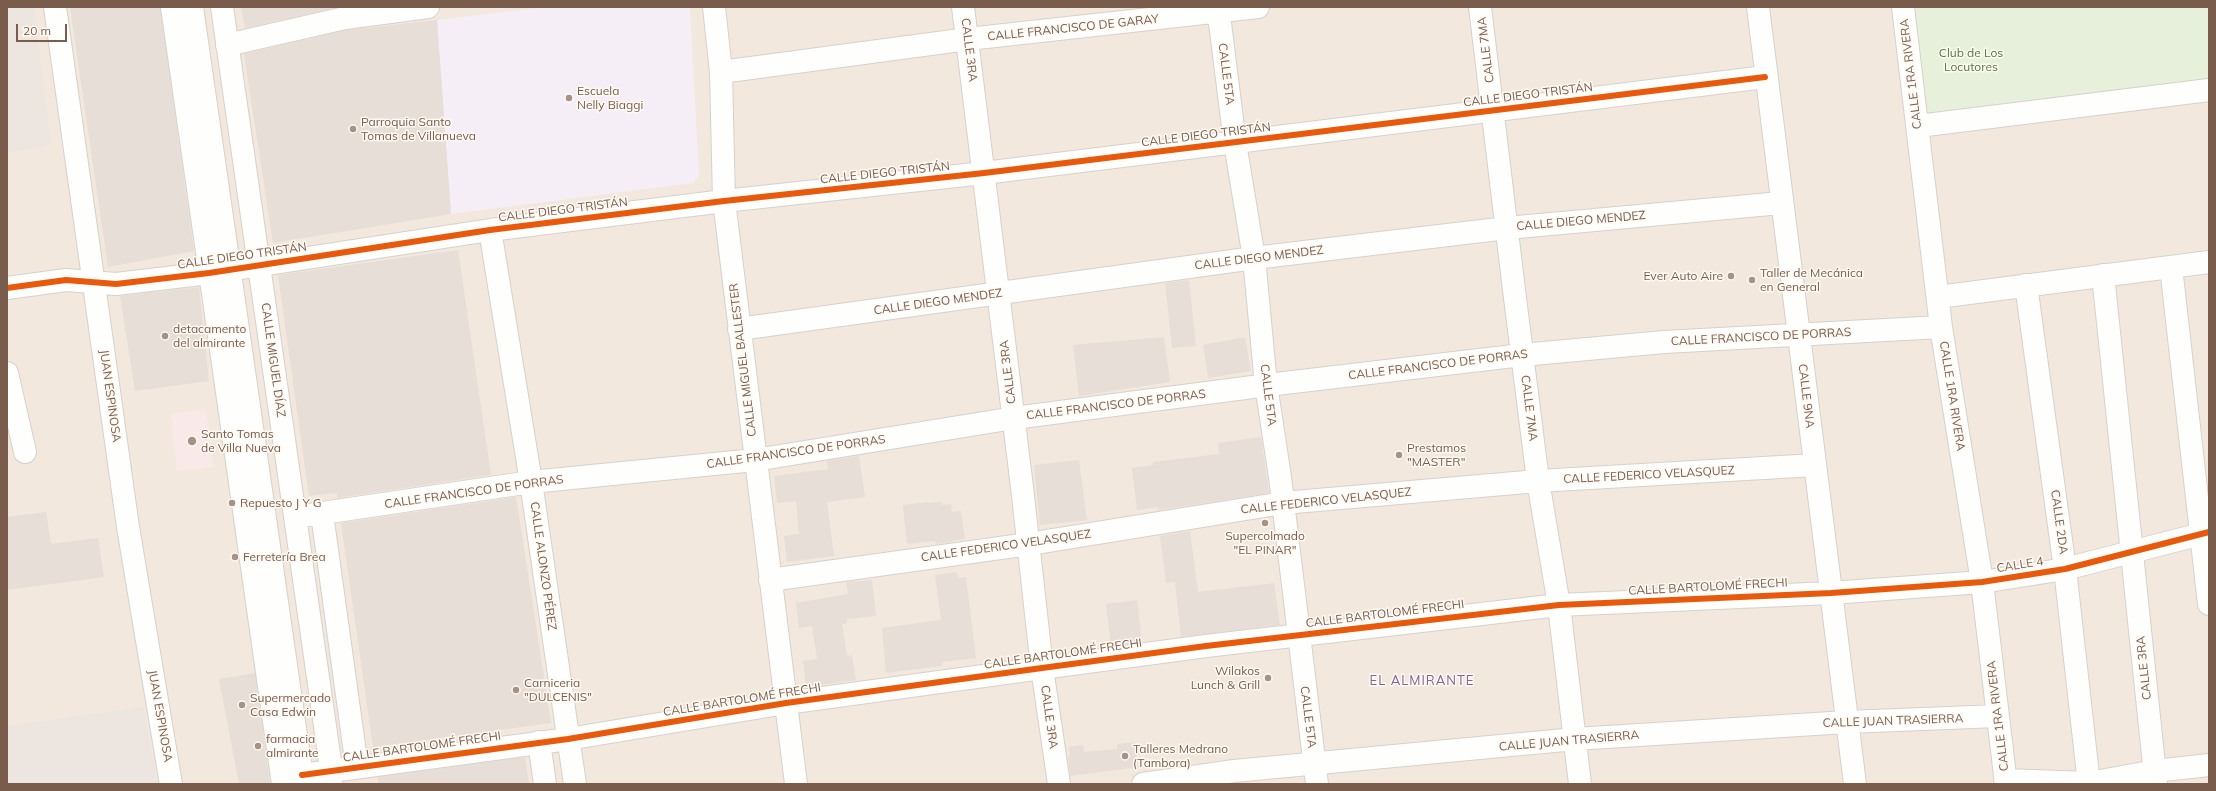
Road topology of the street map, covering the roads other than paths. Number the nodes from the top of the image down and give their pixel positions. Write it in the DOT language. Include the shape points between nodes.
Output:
graph roads {
  1 [pos="55,7"];
  2 [pos="172,7"];
  3 [pos="192,7"];
  4 [pos="222,7"];
  5 [pos="428,7"];
  6 [pos="714,7"];
  7 [pos="963,7"];
  8 [pos="1258,7"];
  9 [pos="1480,7"];
  10 [pos="1758,7"];
  11 [pos="1903,7"];
  12 [pos="1218,10"];
  13 [pos="968,40"];
  14 [pos="227,46"];
  15 [pos="721,72"];
  16 [pos="1765,77"];
  17 [pos="2209,90"];
  18 [pos="1493,111"];
  19 [pos="1918,126"];
  20 [pos="1235,143"];
  21 [pos="984,173"];
  22 [pos="724,201"];
  23 [pos="1781,203"];
  24 [pos="1506,228"];
  25 [pos="490,230"];
  26 [pos="1254,258"];
  27 [pos="2209,262"];
  28 [pos="259,265"];
  29 [pos="2171,267"];
  30 [pos="219,272"];
  31 [pos="2103,276"];
  32 [pos="94,282"];
  33 [pos="2026,286"];
  34 [pos="7,288"];
  35 [pos="999,294"];
  36 [pos="1938,297"];
  37 [pos="1941,327"];
  38 [pos="739,329"];
  39 [pos="1798,336"];
  40 [pos="1522,355"];
  41 [pos="7,372"];
  42 [pos="1266,385"];
  43 [pos="1014,418"];
  44 [pos="25,452"];
  45 [pos="755,460"];
  46 [pos="1815,465"];
  47 [pos="1538,481"];
  48 [pos="531,482"];
  49 [pos="1283,503"];
  50 [pos="322,514"];
  51 [pos="296,517"];
  52 [pos="2205,533"];
  53 [pos="1029,544"];
  54 [pos="2132,552"];
  55 [pos="2065,569"];
  56 [pos="770,580"];
  57 [pos="1982,582"];
  58 [pos="1831,593"];
  59 [pos="2209,604"];
  60 [pos="1559,605"];
  61 [pos="1298,636"];
  62 [pos="1042,668"];
  63 [pos="786,703"];
  64 [pos="1998,716"];
  65 [pos="1847,722"];
  66 [pos="568,739"];
  67 [pos="1574,739"];
  68 [pos="539,742"];
  69 [pos="2209,765"];
  70 [pos="357,767"];
  71 [pos="1316,774"];
  72 [pos="330,778"];
  73 [pos="2155,778"];
  74 [pos="296,781"];
  75 [pos="2006,782"];
  76 [pos="171,784"];
  77 [pos="545,784"];
  78 [pos="575,784"];
  79 [pos="796,784"];
  80 [pos="1059,784"];
  81 [pos="1143,784"];
  82 [pos="1580,784"];
  83 [pos="1855,784"];
  84 [pos="2089,784"];
  1 -- 32 [label="street, JUAN ESPINOSA"];
  2 -- 30 [label="street"];
  3 -- 30 [label="street"];
  4 -- 14 [label="street, CALLE MIGUEL DÍAZ"];
  5 -- 14 [label="street" via="345,18"];
  6 -- 15 [label="street, CALLE MIGUEL BALLESTER"];
  7 -- 13 [label="street, CALLE 3RA"];
  8 -- 12 [label="street, CALLE FRANCISCO DE GARAY"];
  9 -- 18 [label="street, CALLE 7MA"];
  10 -- 16 [label="street, CALLE 9NA"];
  11 -- 19 [label="street, CALLE 1RA RIVERA"];
  12 -- 13 [label="street, CALLE FRANCISCO DE GARAY"];
  12 -- 20 [label="street, CALLE 5TA"];
  13 -- 15 [label="street, CALLE FRANCISCO DE GARAY"];
  13 -- 21 [label="street, CALLE 3RA"];
  14 -- 28 [label="street, CALLE MIGUEL DÍAZ"];
  15 -- 22 [label="street, CALLE MIGUEL BALLESTER"];
  16 -- 18 [label="street, CALLE DIEGO TRISTÁN"];
  16 -- 23 [label="street, CALLE 9NA"];
  17 -- 19 [label="street"];
  18 -- 20 [label="street, CALLE DIEGO TRISTÁN"];
  18 -- 24 [label="street, CALLE 7MA"];
  19 -- 36 [label="street, CALLE 1RA RIVERA"];
  20 -- 21 [label="street, CALLE DIEGO TRISTÁN"];
  20 -- 26 [label="street, CALLE 5TA"];
  21 -- 22 [label="street, CALLE DIEGO TRISTÁN"];
  21 -- 35 [label="street, CALLE 3RA"];
  22 -- 25 [label="street, CALLE DIEGO TRISTÁN"];
  22 -- 38 [label="street, CALLE MIGUEL BALLESTER"];
  23 -- 24 [label="street, CALLE DIEGO MENDEZ"];
  23 -- 39 [label="street, CALLE 9NA"];
  24 -- 26 [label="street, CALLE DIEGO MENDEZ"];
  24 -- 40 [label="street, CALLE 7MA"];
  25 -- 28 [label="street, CALLE DIEGO TRISTÁN"];
  25 -- 48 [label="street, CALLE ALONZO PÉREZ"];
  26 -- 35 [label="street, CALLE DIEGO MENDEZ"];
  26 -- 42 [label="street, CALLE 5TA"];
  27 -- 29 [label="street"];
  28 -- 30 [label="street, CALLE DIEGO TRISTÁN"];
  28 -- 51 [label="street, CALLE MIGUEL DÍAZ"];
  29 -- 31 [label="street"];
  29 -- 52 [label="street"];
  30 -- 32 [label="street, CALLE DIEGO TRISTÁN" via="116,284"];
  30 -- 74 [label="street"];
  31 -- 33 [label="street"];
  31 -- 54 [label="street, CALLE 3RA"];
  32 -- 34 [label="street, CALLE DIEGO TRISTÁN" via="66,280"];
  32 -- 76 [label="street, JUAN ESPINOSA" via="128,527"];
  33 -- 36 [label="street"];
  33 -- 55 [label="street, CALLE 2DA"];
  35 -- 38 [label="street, CALLE DIEGO MENDEZ"];
  35 -- 43 [label="street, CALLE 3RA"];
  36 -- 37 [label="street, CALLE 1RA RIVERA"];
  37 -- 39 [label="street, CALLE FRANCISCO DE PORRAS"];
  37 -- 57 [label="street, CALLE 1RA RIVERA"];
  38 -- 45 [label="street, CALLE MIGUEL BALLESTER"];
  39 -- 40 [label="street, CALLE FRANCISCO DE PORRAS" via="1664,342"];
  39 -- 46 [label="street, CALLE 9NA"];
  40 -- 42 [label="street, CALLE FRANCISCO DE PORRAS"];
  40 -- 47 [label="street, CALLE 7MA"];
  41 -- 44 [label="street"];
  42 -- 43 [label="street, CALLE FRANCISCO DE PORRAS"];
  42 -- 49 [label="street, CALLE 5TA"];
  43 -- 45 [label="street, CALLE FRANCISCO DE PORRAS"];
  43 -- 53 [label="street, CALLE 3RA"];
  45 -- 48 [label="street, CALLE FRANCISCO DE PORRAS"];
  45 -- 56 [label="street, CALLE MIGUEL BALLESTER"];
  46 -- 47 [label="street, CALLE FEDERICO VELASQUEZ"];
  46 -- 58 [label="street, CALLE 9NA"];
  47 -- 49 [label="street, CALLE FEDERICO VELASQUEZ"];
  47 -- 60 [label="street, CALLE 7MA"];
  48 -- 50 [label="street, CALLE FRANCISCO DE PORRAS"];
  48 -- 66 [label="street, CALLE ALONZO PÉREZ"];
  49 -- 53 [label="street, CALLE FEDERICO VELASQUEZ"];
  49 -- 61 [label="street, CALLE 5TA"];
  50 -- 51 [label="street, CALLE FRANCISCO DE PORRAS"];
  50 -- 70 [label="street"];
  51 -- 72 [label="street, CALLE MIGUEL DÍAZ" via="330,761"];
  52 -- 54 [label="street, CALLE 4"];
  52 -- 59 [label="street"];
  53 -- 56 [label="street, CALLE FEDERICO VELASQUEZ"];
  53 -- 62 [label="street, CALLE 3RA"];
  54 -- 55 [label="street, CALLE 4"];
  54 -- 73 [label="street, CALLE 3RA"];
  55 -- 57 [label="street, CALLE 4"];
  55 -- 84 [label="street, CALLE 2DA"];
  56 -- 63 [label="street, CALLE MIGUEL BALLESTER"];
  57 -- 58 [label="street, CALLE 4"];
  57 -- 64 [label="street, CALLE 1RA RIVERA"];
  58 -- 60 [label="street, CALLE BARTOLOMÉ FRECHI"];
  58 -- 65 [label="street, CALLE 9NA"];
  60 -- 61 [label="street, CALLE BARTOLOMÉ FRECHI"];
  60 -- 67 [label="street, CALLE 7MA"];
  61 -- 62 [label="street, CALLE BARTOLOMÉ FRECHI"];
  61 -- 71 [label="street, CALLE 5TA"];
  62 -- 63 [label="street, CALLE BARTOLOMÉ FRECHI"];
  62 -- 80 [label="street, CALLE 3RA"];
  63 -- 66 [label="street, CALLE BARTOLOMÉ FRECHI"];
  63 -- 79 [label="street, CALLE MIGUEL BALLESTER"];
  64 -- 65 [label="street, CALLE JUAN TRASIERRA"];
  64 -- 75 [label="street, CALLE 1RA RIVERA"];
  65 -- 67 [label="street, CALLE JUAN TRASIERRA"];
  65 -- 83 [label="street, CALLE 9NA"];
  66 -- 68 [label="street, CALLE BARTOLOMÉ FRECHI"];
  66 -- 78 [label="street, CALLE ALONZO PÉREZ"];
  67 -- 71 [label="street, CALLE JUAN TRASIERRA"];
  67 -- 82 [label="street, CALLE 7MA"];
  68 -- 70 [label="street, CALLE BARTOLOMÉ FRECHI"];
  68 -- 77 [label="street"];
  69 -- 73 [label="street"];
  70 -- 72 [label="street, CALLE BARTOLOMÉ FRECHI"];
  71 -- 81 [label="street, CALLE JUAN TRASIERRA" via="1234,771"];
  72 -- 74 [label="street, CALLE BARTOLOMÉ FRECHI"];
  73 -- 84 [label="street"];
  75 -- 84 [label="street"];
}
